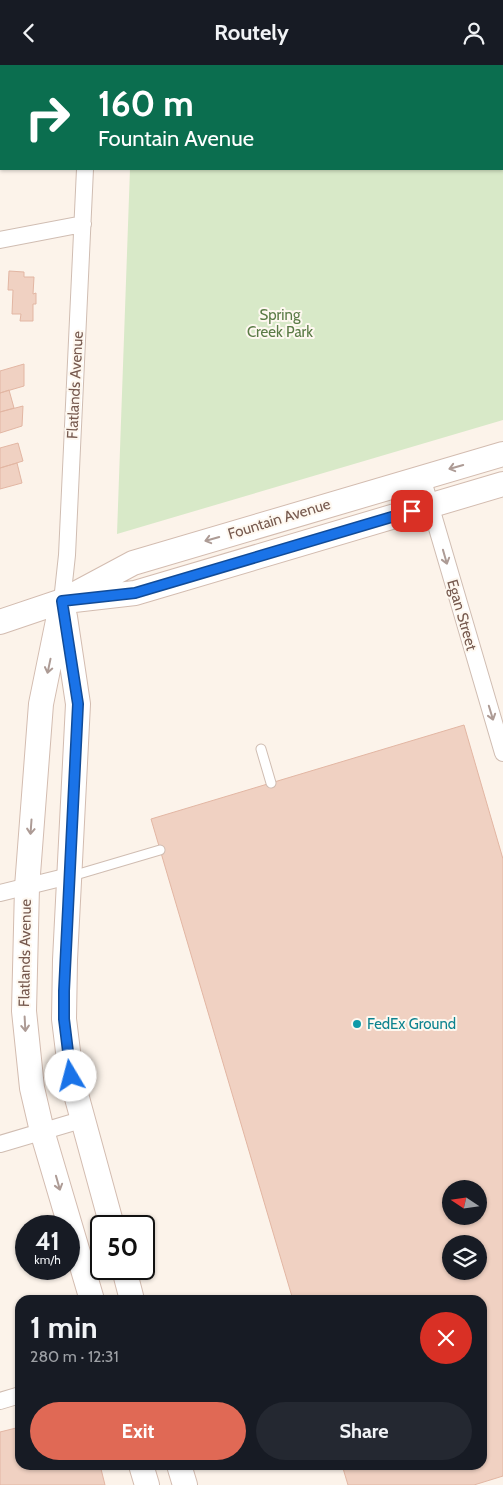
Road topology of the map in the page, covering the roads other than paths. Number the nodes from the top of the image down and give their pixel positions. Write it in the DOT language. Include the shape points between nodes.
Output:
graph roads {
  1 [pos="85,170"];
  2 [pos="83,224"];
  3 [pos="0,240"];
  4 [pos="503,454"];
  5 [pos="422,477"];
  6 [pos="503,484"];
  7 [pos="431,506"];
  8 [pos="62,601"];
  9 [pos="0,622"];
  10 [pos="261,749"];
  11 [pos="503,753"];
  12 [pos="271,783"];
  13 [pos="160,850"];
  14 [pos="69,876"];
  15 [pos="26,887"];
  16 [pos="0,893"];
  17 [pos="81,1120"];
  18 [pos="42,1131"];
  19 [pos="0,1144"];
  20 [pos="109,1215"];
  21 [pos="127,1280"];
  22 [pos="91,1295"];
  23 [pos="131,1295"];
  24 [pos="15,1396"];
  25 [pos="0,1401"];
  26 [pos="142,1470"];
  27 [pos="181,1470"];
  28 [pos="146,1485"];
  29 [pos="185,1485"];
  1 -- 2 [label="street, Flatlands Avenue"];
  2 -- 3 [label="street"];
  2 -- 8 [label="street, Flatlands Avenue" via="68,555"];
  4 -- 5 [label="main road, Fountain Avenue, one-way"];
  5 -- 7 [label="street, Egan Street"];
  5 -- 8 [label="main road, Fountain Avenue, one-way" via="133,563"];
  6 -- 7 [label="main road, Fountain Avenue"];
  7 -- 8 [label="main road, Fountain Avenue" via="135,593"];
  7 -- 11 [label="street, Egan Street, one-way"];
  8 -- 9 [label="main road, Fountain Avenue"];
  8 -- 14 [label="main road, Flatlands Avenue" via="78,704"];
  8 -- 15 [label="main road, Flatlands Avenue, one-way" via="41,704"];
  10 -- 12 [label="lane"];
  13 -- 14 [label="lane"];
  14 -- 15 [label="street"];
  14 -- 17 [label="main road, Flatlands Avenue" via="64,1019 71,1076"];
  15 -- 16 [label="street"];
  15 -- 18 [label="main road, Flatlands Avenue, one-way" via="25,1031 32,1088"];
  17 -- 18 [label="street"];
  17 -- 20 [label="main road, Flatlands Avenue"];
  18 -- 19 [label="street"];
  18 -- 22 [label="main road, Flatlands Avenue, one-way"];
  21 -- 23 [label="main road"];
  24 -- 25 [label="street"];
  26 -- 28 [label="main road"];
  27 -- 29 [label="main road"];
}
